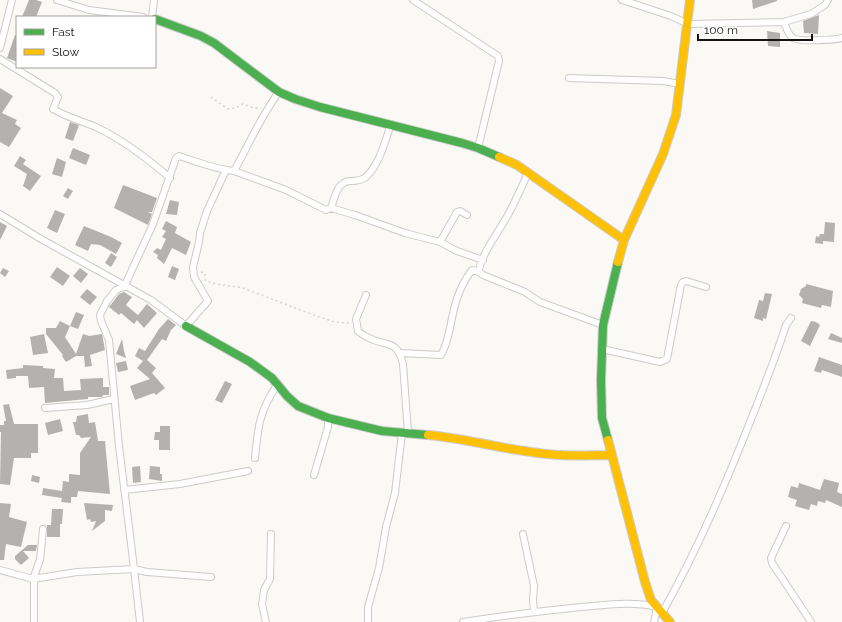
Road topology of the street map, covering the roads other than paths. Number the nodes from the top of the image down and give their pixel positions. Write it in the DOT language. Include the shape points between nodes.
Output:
graph roads {
  1 [pos="12,0"];
  2 [pos="57,0"];
  3 [pos="154,0"];
  4 [pos="413,0"];
  5 [pos="622,0"];
  6 [pos="690,0"];
  7 [pos="828,0"];
  8 [pos="135,16"];
  9 [pos="152,16"];
  10 [pos="156,19"];
  11 [pos="784,22"];
  12 [pos="688,24"];
  13 [pos="842,38"];
  14 [pos="0,48"];
  15 [pos="0,59"];
  16 [pos="569,78"];
  17 [pos="680,84"];
  18 [pos="279,92"];
  19 [pos="391,124"];
  20 [pos="478,148"];
  21 [pos="226,170"];
  22 [pos="234,170"];
  23 [pos="528,173"];
  24 [pos="170,178"];
  25 [pos="331,208"];
  26 [pos="0,214"];
  27 [pos="467,215"];
  28 [pos="624,240"];
  29 [pos="440,242"];
  30 [pos="483,260"];
  31 [pos="479,272"];
  32 [pos="126,285"];
  33 [pos="706,287"];
  34 [pos="366,295"];
  35 [pos="791,318"];
  36 [pos="603,325"];
  37 [pos="186,326"];
  38 [pos="602,349"];
  39 [pos="400,353"];
  40 [pos="277,385"];
  41 [pos="114,399"];
  42 [pos="44,408"];
  43 [pos="328,418"];
  44 [pos="405,433"];
  45 [pos="612,455"];
  46 [pos="255,458"];
  47 [pos="248,471"];
  48 [pos="314,475"];
  49 [pos="124,490"];
  50 [pos="786,526"];
  51 [pos="43,529"];
  52 [pos="271,534"];
  53 [pos="523,534"];
  54 [pos="134,569"];
  55 [pos="0,570"];
  56 [pos="211,577"];
  57 [pos="33,579"];
  58 [pos="659,610"];
  59 [pos="534,612"];
  60 [pos="34,622"];
  61 [pos="140,622"];
  62 [pos="266,622"];
  63 [pos="368,622"];
  64 [pos="464,622"];
  65 [pos="654,622"];
  66 [pos="670,622"];
  67 [pos="811,622"];
  1 -- 14 [label="street"];
  2 -- 8 [label="street" via="89,10"];
  3 -- 9 [label="street"];
  4 -- 20 [label="street" via="498,56 499,61"];
  5 -- 12 [label="street"];
  6 -- 12 [label="street"];
  7 -- 11 [label="street" via="811,14"];
  10 -- 18 [label="street" via="214,43"];
  11 -- 12 [label="street"];
  11 -- 13 [label="street" via="790,35 800,40"];
  12 -- 17 [label="street"];
  15 -- 24 [label="street" via="55,93 58,98 53,109 116,138"];
  16 -- 17 [label="street" via="663,81"];
  17 -- 28 [label="street" via="676,115 663,154"];
  18 -- 19 [label="street" via="320,107"];
  18 -- 22 [label="street"];
  19 -- 20 [label="street"];
  19 -- 25 [label="street" via="374,168 362,179 342,183"];
  20 -- 23 [label="street" via="517,165"];
  21 -- 22 [label="street"];
  21 -- 24 [label="street" via="180,156 176,158"];
  21 -- 37 [label="street" via="207,211 193,270 194,277 208,301"];
  22 -- 25 [label="street" via="286,190 326,210"];
  23 -- 28 [label="street"];
  23 -- 30 [label="street"];
  24 -- 32 [label="street" via="154,224"];
  25 -- 29 [label="street"];
  26 -- 32 [label="street"];
  27 -- 29 [label="street" via="457,212"];
  28 -- 36 [label="street"];
  29 -- 30 [label="street"];
  30 -- 31 [label="street"];
  31 -- 36 [label="street" via="540,302"];
  31 -- 39 [label="street" via="472,270 464,281 442,355"];
  32 -- 37 [label="street"];
  32 -- 41 [label="street" via="116,290 100,315 109,340"];
  33 -- 38 [label="street" via="686,281 681,285 664,362"];
  34 -- 39 [label="street" via="356,319 358,331 370,339 392,345"];
  35 -- 58 [label="street" via="786,325 728,477 680,582"];
  36 -- 38 [label="street"];
  37 -- 40 [label="street" via="250,362 272,378"];
  38 -- 45 [label="street" via="602,418"];
  39 -- 44 [label="street" via="403,364"];
  40 -- 43 [label="street" via="298,406"];
  40 -- 46 [label="street" via="261,415"];
  41 -- 42 [label="street"];
  41 -- 49 [label="street"];
  43 -- 44 [label="street" via="363,427"];
  43 -- 48 [label="street" via="328,427"];
  44 -- 45 [label="street" via="559,455"];
  44 -- 63 [label="street" via="395,493 368,607"];
  45 -- 58 [label="street" via="645,582 651,600"];
  47 -- 49 [label="street" via="180,484"];
  49 -- 54 [label="street"];
  50 -- 67 [label="street" via="771,558 772,564"];
  51 -- 57 [label="street" via="40,560"];
  52 -- 62 [label="street" via="270,579 264,590 262,604"];
  53 -- 59 [label="street" via="534,586"];
  54 -- 56 [label="street"];
  54 -- 57 [label="street" via="77,572"];
  54 -- 61 [label="street"];
  55 -- 57 [label="street"];
  57 -- 60 [label="street"];
  58 -- 59 [label="street" via="642,603 624,603"];
  58 -- 65 [label="street"];
  58 -- 66 [label="street"];
  59 -- 64 [label="street"];
}
